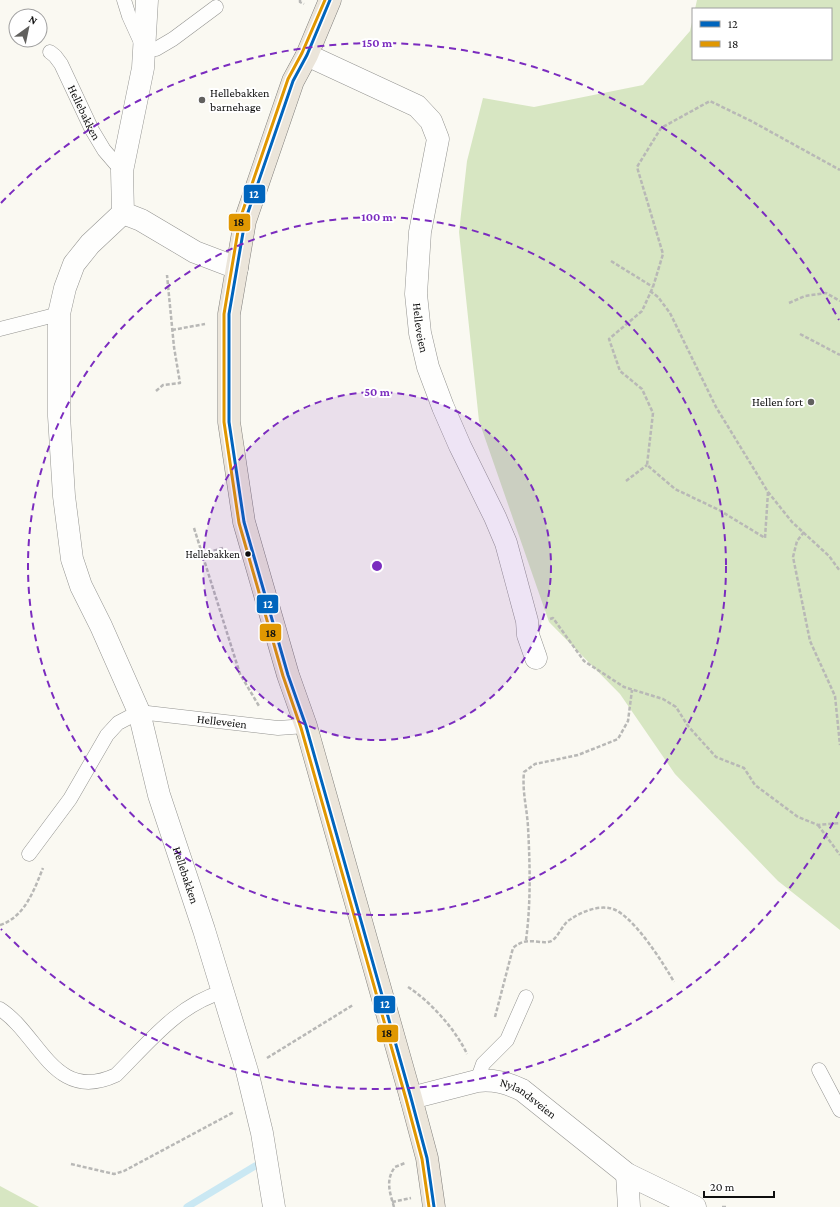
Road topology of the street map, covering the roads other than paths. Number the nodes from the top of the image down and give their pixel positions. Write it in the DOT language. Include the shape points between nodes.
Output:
graph roads {
  1 [pos="124,0"];
  2 [pos="147,0"];
  3 [pos="330,0"];
  4 [pos="216,6"];
  5 [pos="144,49"];
  6 [pos="50,52"];
  7 [pos="307,55"];
  8 [pos="122,171"];
  9 [pos="123,214"];
  10 [pos="237,268"];
  11 [pos="59,314"];
  12 [pos="0,329"];
  13 [pos="536,658"];
  14 [pos="138,712"];
  15 [pos="306,726"];
  16 [pos="29,854"];
  17 [pos="222,992"];
  18 [pos="526,997"];
  19 [pos="0,1009"];
  20 [pos="819,1070"];
  21 [pos="477,1081"];
  22 [pos="411,1098"];
  23 [pos="840,1110"];
  24 [pos="626,1174"];
  25 [pos="274,1207"];
  26 [pos="434,1207"];
  27 [pos="629,1207"];
  28 [pos="695,1207"];
  1 -- 5 [label="lane"];
  2 -- 5 [label="street"];
  3 -- 7 [label="main road"];
  4 -- 5 [label="lane" via="173,39 156,49"];
  5 -- 8 [label="street"];
  6 -- 8 [label="lane, Hellebakken" via="60,64 104,150"];
  7 -- 10 [label="main road" via="293,81 244,221"];
  7 -- 13 [label="street, Helleveien" via="417,106 431,121 438,139 420,232 416,294 420,333 428,367 443,407 506,543"];
  8 -- 9 [label="street"];
  9 -- 10 [label="street" via="141,220 195,252"];
  9 -- 11 [label="street, Hellebakken" via="90,244 74,264"];
  10 -- 15 [label="main road" via="229,314 229,422 244,522 288,675"];
  11 -- 12 [label="lane"];
  11 -- 14 [label="street, Hellebakken" via="59,416 64,496 72,559 81,586"];
  14 -- 15 [label="lane, Helleveien" via="278,728"];
  14 -- 16 [label="lane" via="118,723 107,735 70,799"];
  14 -- 17 [label="street, Hellebakken" via="159,795"];
  15 -- 22 [label="main road"];
  17 -- 19 [label="lane" via="205,997 180,1013 116,1074 92,1082 81,1082 59,1071 44,1058 15,1021"];
  17 -- 25 [label="street, Hellebakken" via="247,1071 262,1133"];
  18 -- 21 [label="lane" via="507,1040 483,1064"];
  20 -- 23 [label="lane"];
  21 -- 22 [label="street, Nylandsveien"];
  21 -- 24 [label="street, Nylandsveien" via="488,1079 504,1082 522,1090"];
  22 -- 26 [label="main road" via="426,1158"];
  24 -- 27 [label="street"];
  24 -- 28 [label="street, Nylandsveien"];
}
